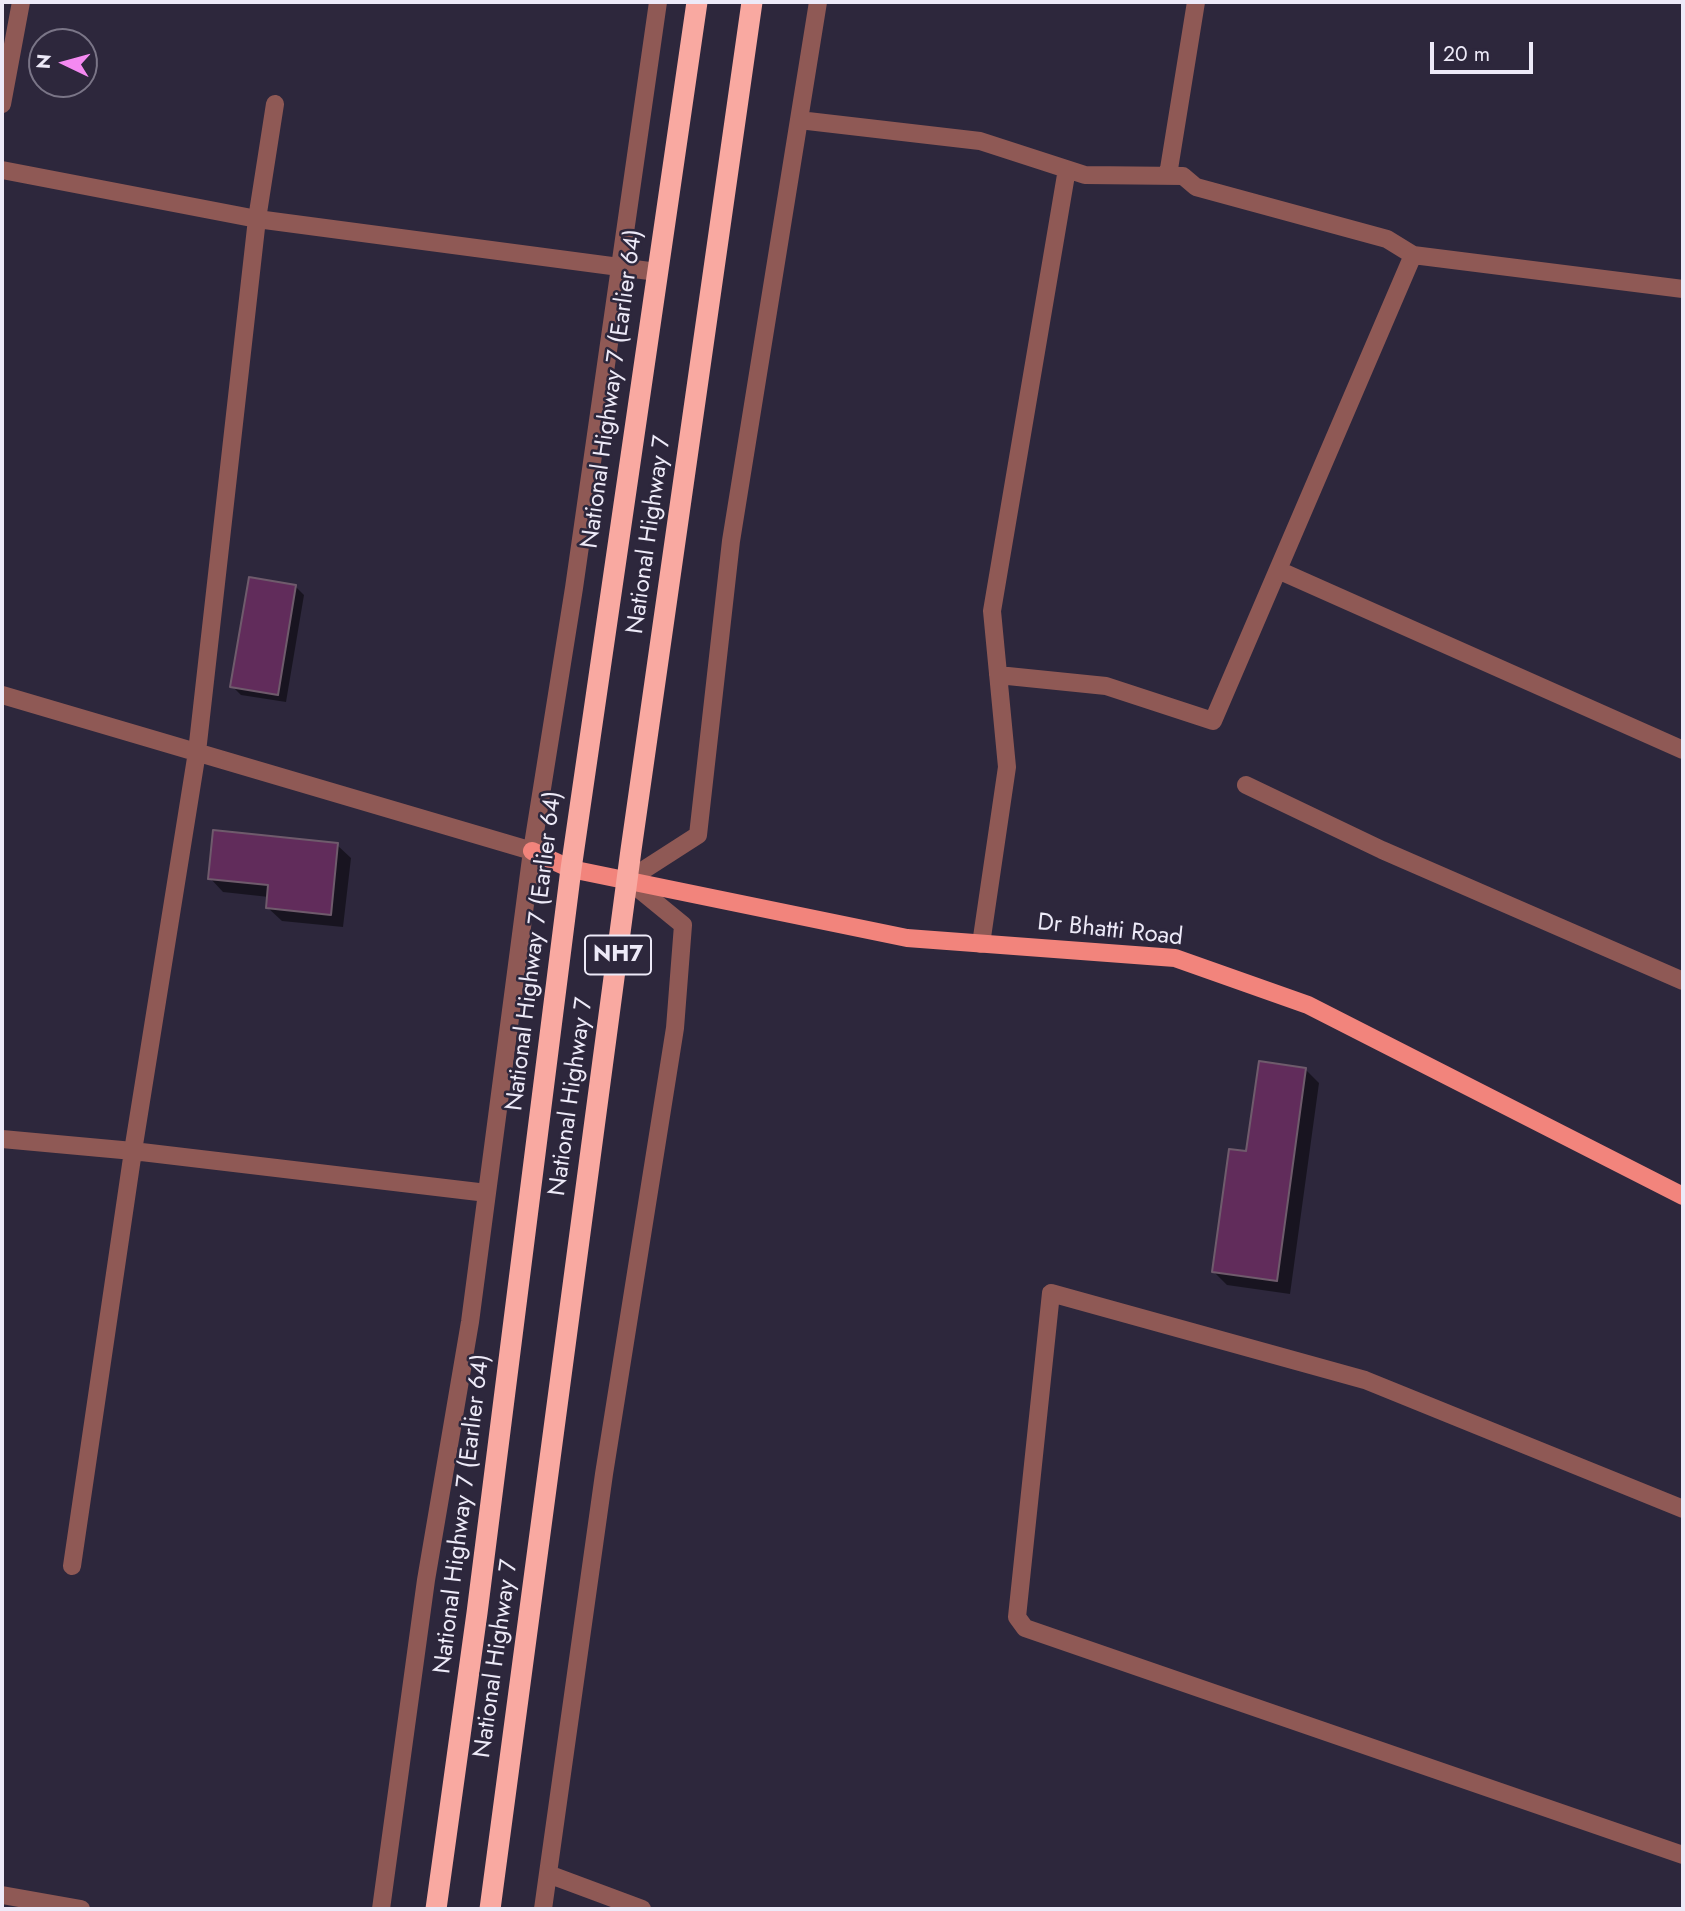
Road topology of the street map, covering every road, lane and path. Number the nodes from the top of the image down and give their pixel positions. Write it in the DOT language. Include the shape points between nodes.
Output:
graph roads {
  1 [pos="21,2"];
  2 [pos="658,2"];
  3 [pos="697,2"];
  4 [pos="752,2"];
  5 [pos="818,2"];
  6 [pos="1196,2"];
  7 [pos="2,104"];
  8 [pos="275,104"];
  9 [pos="799,120"];
  10 [pos="1066,169"];
  11 [pos="2,170"];
  12 [pos="1168,175"];
  13 [pos="257,219"];
  14 [pos="1413,255"];
  15 [pos="619,267"];
  16 [pos="657,272"];
  17 [pos="1683,289"];
  18 [pos="1278,570"];
  19 [pos="998,675"];
  20 [pos="2,695"];
  21 [pos="1683,750"];
  22 [pos="197,752"];
  23 [pos="1246,785"];
  24 [pos="532,851"];
  25 [pos="571,869"];
  26 [pos="628,880"];
  27 [pos="981,944"];
  28 [pos="1683,981"];
  29 [pos="2,1139"];
  30 [pos="133,1151"];
  31 [pos="487,1194"];
  32 [pos="1683,1196"];
  33 [pos="1683,1508"];
  34 [pos="72,1566"];
  35 [pos="1683,1855"];
  36 [pos="548,1874"];
  37 [pos="2,1895"];
  38 [pos="81,1909"];
  39 [pos="381,1909"];
  40 [pos="436,1909"];
  41 [pos="490,1909"];
  42 [pos="543,1909"];
  43 [pos="642,1909"];
  1 -- 7 [label="street"];
  2 -- 15 [label="street"];
  3 -- 16 [label="highway, National Highway 7 (Earlier 64) / NH7"];
  4 -- 26 [label="highway, National Highway 7 / NH7"];
  5 -- 9 [label="street"];
  6 -- 12 [label="street"];
  8 -- 13 [label="street"];
  9 -- 10 [label="street" via="980,141"];
  9 -- 26 [label="street" via="731,541 698,835"];
  10 -- 12 [label="street" via="1084,175"];
  10 -- 19 [label="street" via="992,611"];
  11 -- 13 [label="street"];
  12 -- 14 [label="street" via="1183,176 1196,187 1387,239"];
  13 -- 15 [label="street"];
  13 -- 22 [label="street"];
  14 -- 17 [label="street"];
  14 -- 18 [label="street"];
  15 -- 16 [label="street"];
  15 -- 24 [label="street"];
  16 -- 25 [label="highway, National Highway 7 (Earlier 64) / NH7"];
  18 -- 19 [label="street" via="1213,721 1106,686"];
  18 -- 21 [label="street"];
  19 -- 27 [label="street" via="1007,767"];
  20 -- 22 [label="street"];
  22 -- 24 [label="street"];
  22 -- 30 [label="street"];
  23 -- 28 [label="street"];
  24 -- 25 [label="main road, Dr Bhatti Road"];
  24 -- 31 [label="street"];
  25 -- 26 [label="main road, Dr Bhatti Road"];
  25 -- 40 [label="highway, National Highway 7 (Earlier 64) / NH7"];
  26 -- 27 [label="main road, Dr Bhatti Road" via="907,938"];
  26 -- 36 [label="street" via="683,925 676,1028 604,1474"];
  26 -- 41 [label="highway, National Highway 7 / NH7"];
  27 -- 32 [label="main road, Dr Bhatti Road" via="1175,958 1308,1004"];
  29 -- 30 [label="street"];
  30 -- 31 [label="street"];
  30 -- 34 [label="street"];
  31 -- 39 [label="street" via="426,1580"];
  33 -- 35 [label="street" via="1365,1380 1051,1293 1017,1617 1024,1628"];
  36 -- 42 [label="street"];
  36 -- 43 [label="street"];
  37 -- 38 [label="street"];
}
